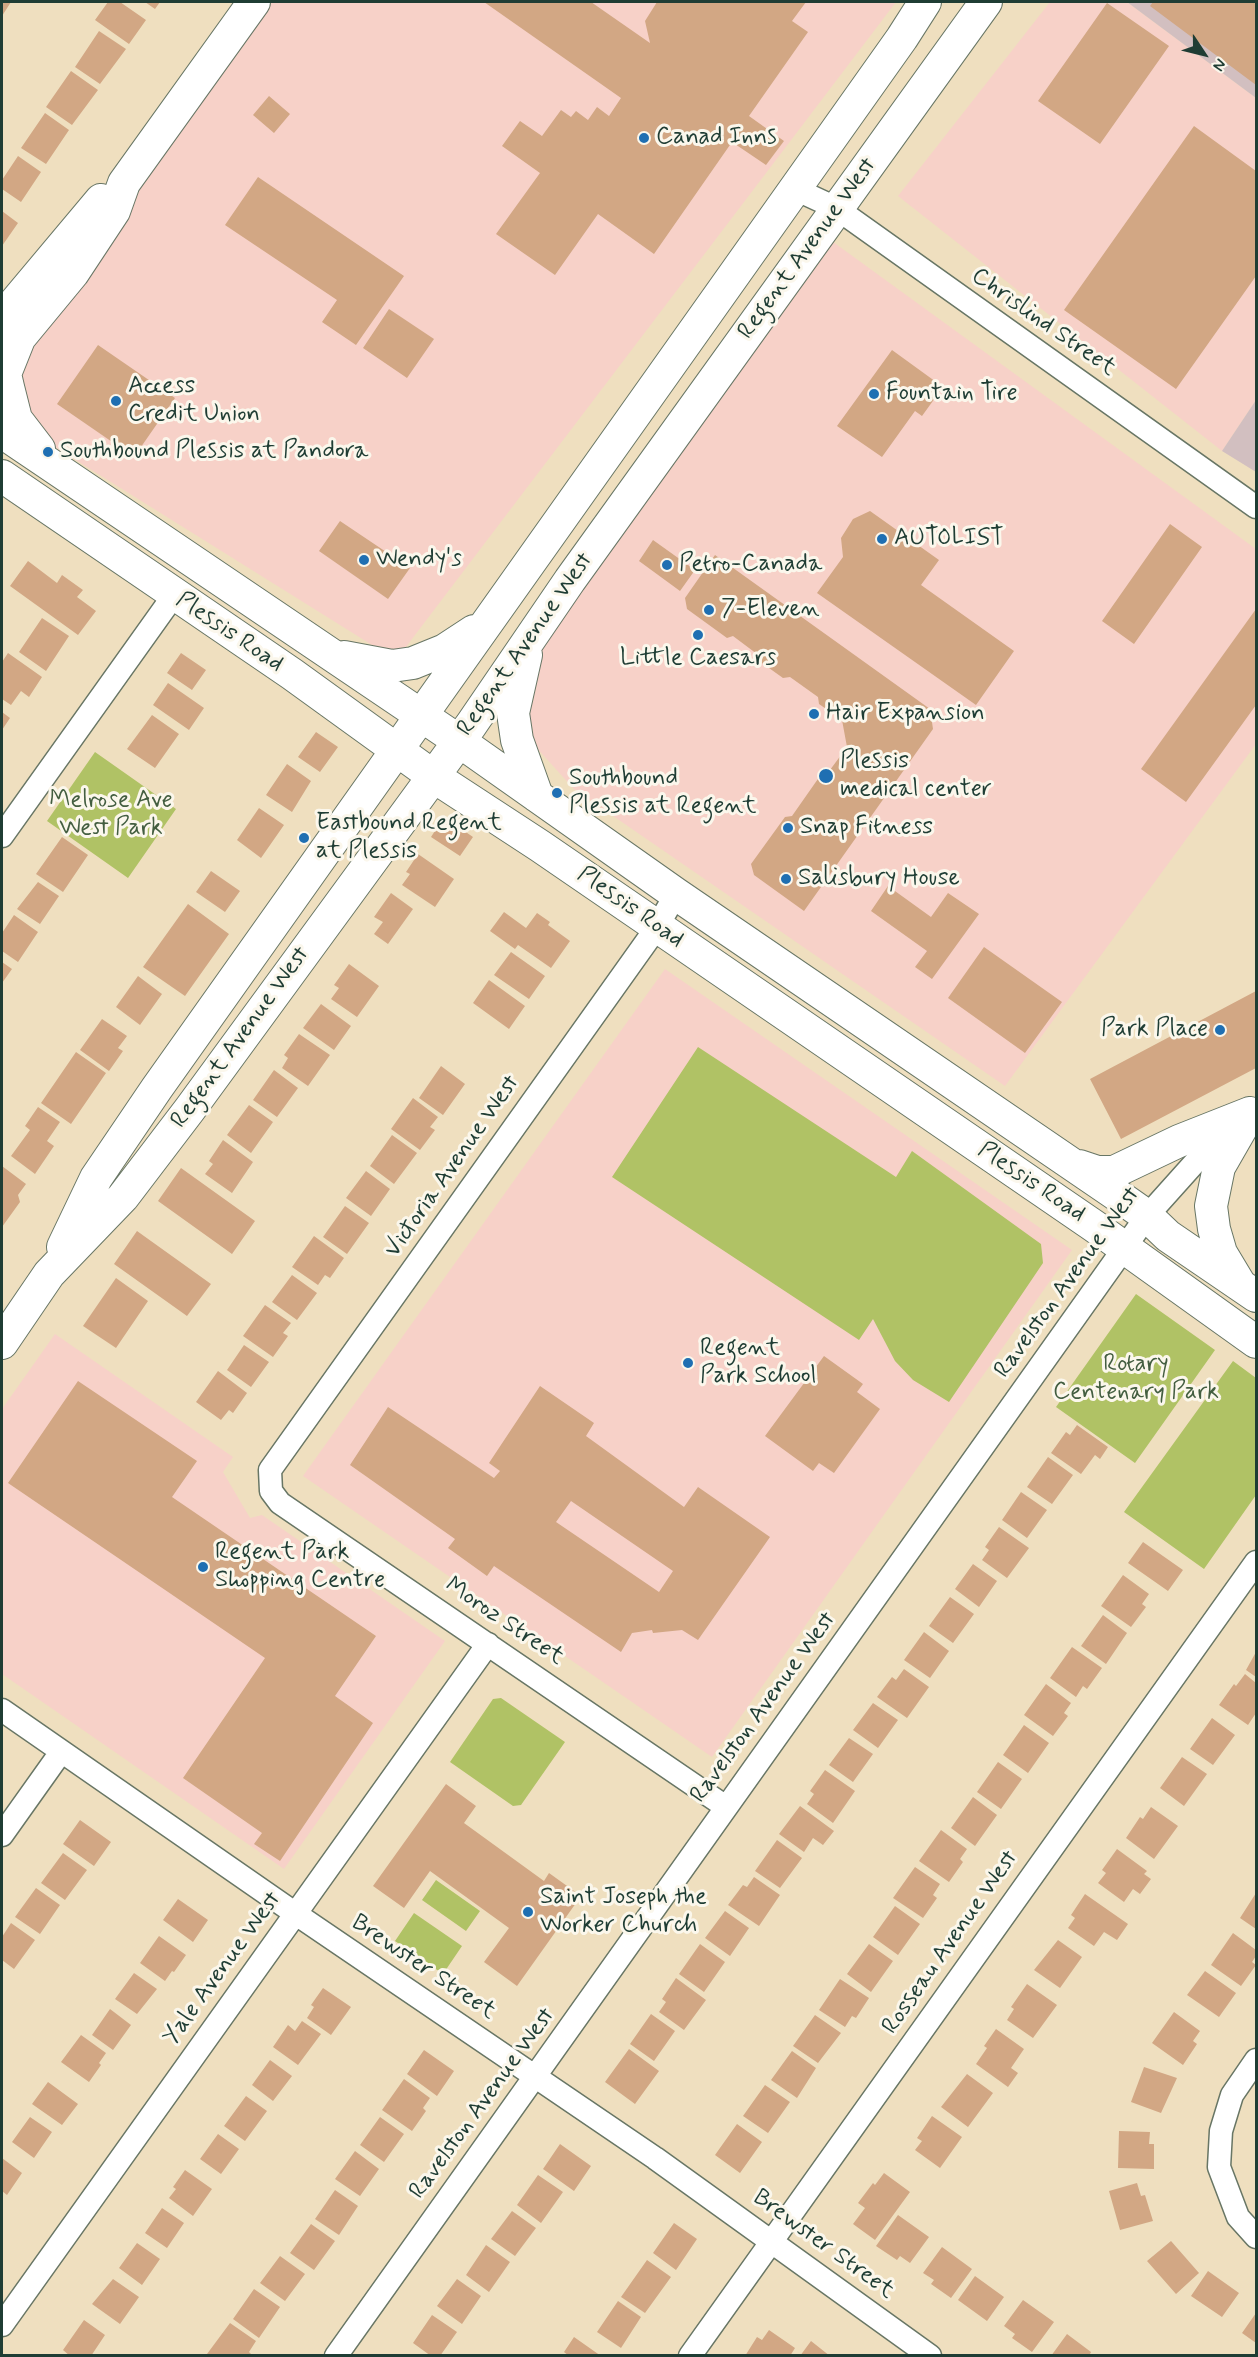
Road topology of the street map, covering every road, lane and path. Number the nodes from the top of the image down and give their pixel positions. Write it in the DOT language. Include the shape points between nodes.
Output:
graph roads {
  1 [pos="254,2"];
  2 [pos="925,2"];
  3 [pos="986,2"];
  4 [pos="795,189"];
  5 [pos="836,208"];
  6 [pos="701,318"];
  7 [pos="7,338"];
  8 [pos="728,362"];
  9 [pos="2,432"];
  10 [pos="50,465"];
  11 [pos="2,476"];
  12 [pos="1257,507"];
  13 [pos="174,595"];
  14 [pos="488,621"];
  15 [pos="529,638"];
  16 [pos="331,655"];
  17 [pos="419,716"];
  18 [pos="459,741"];
  19 [pos="396,748"];
  20 [pos="433,776"];
  21 [pos="537,796"];
  22 [pos="2,836"];
  23 [pos="676,894"];
  24 [pos="657,927"];
  25 [pos="1253,1111"];
  26 [pos="1071,1163"];
  27 [pos="1147,1216"];
  28 [pos="1126,1248"];
  29 [pos="49,1274"];
  30 [pos="1249,1291"];
  31 [pos="7,1325"];
  32 [pos="1257,1342"];
  33 [pos="270,1470"];
  34 [pos="1257,1562"];
  35 [pos="488,1644"];
  36 [pos="2,1710"];
  37 [pos="60,1752"];
  38 [pos="726,1808"];
  39 [pos="2,1835"];
  40 [pos="296,1914"];
  41 [pos="1257,2060"];
  42 [pos="535,2077"];
  43 [pos="1257,2237"];
  44 [pos="772,2241"];
  45 [pos="2,2325"];
  46 [pos="336,2355"];
  47 [pos="690,2355"];
  48 [pos="930,2355"];
  1 -- 7 [label="main road" via="123,183 105,196"];
  2 -- 4 [label="main road, Regent Avenue West"];
  3 -- 5 [label="main road, Regent Avenue West"];
  4 -- 5 [label="street, Chrislind Street"];
  4 -- 6 [label="main road, Regent Avenue West"];
  5 -- 8 [label="main road, Regent Avenue West"];
  5 -- 12 [label="street, Chrislind Street"];
  6 -- 8 [label="main road"];
  6 -- 14 [label="main road, Regent Avenue West"];
  7 -- 10 [label="main road" via="6,374 16,419"];
  8 -- 15 [label="main road, Regent Avenue West"];
  9 -- 10 [label="main road, Plessis Road"];
  10 -- 16 [label="main road, Plessis Road"];
  11 -- 13 [label="main road, Plessis Road"];
  13 -- 19 [label="main road, Plessis Road"];
  13 -- 22 [label="street"];
  14 -- 16 [label="main road" via="445,650 413,663 392,666"];
  14 -- 17 [label="main road, Regent Avenue West"];
  15 -- 18 [label="main road, Regent Avenue West"];
  15 -- 21 [label="main road" via="513,713 517,740"];
  16 -- 17 [label="main road, Plessis Road"];
  17 -- 18 [label="main road, Plessis Road"];
  17 -- 19 [label="main road, Regent Avenue West"];
  18 -- 20 [label="main road, Regent Avenue West"];
  18 -- 21 [label="main road, Plessis Road"];
  19 -- 20 [label="main road, Plessis Road"];
  19 -- 29 [label="main road, Regent Avenue West" via="96,1178"];
  20 -- 24 [label="main road, Plessis Road"];
  20 -- 29 [label="main road, Regent Avenue West" via="123,1197"];
  21 -- 23 [label="main road, Plessis Road"];
  23 -- 24 [label="street, Victoria Avenue West"];
  23 -- 26 [label="main road, Plessis Road"];
  24 -- 28 [label="main road, Plessis Road"];
  24 -- 33 [label="street, Victoria Avenue West"];
  25 -- 26 [label="main road" via="1114,1172 1097,1172"];
  25 -- 27 [label="street, Ravelston Avenue West" via="1199,1158"];
  25 -- 30 [label="main road" via="1219,1167 1211,1206 1221,1252"];
  26 -- 27 [label="main road, Plessis Road"];
  27 -- 28 [label="street, Ravelston Avenue West"];
  27 -- 30 [label="main road, Plessis Road" via="1171,1238"];
  28 -- 32 [label="main road, Plessis Road"];
  28 -- 38 [label="street, Ravelston Avenue West"];
  29 -- 31 [label="main road, Regent Avenue West"];
  33 -- 35 [label="street, Moroz Street" via="271,1491 280,1503"];
  34 -- 44 [label="street, Rosseau Avenue West"];
  35 -- 38 [label="street, Moroz Street"];
  35 -- 40 [label="street, Yale Avenue West"];
  36 -- 37 [label="street, Brewster Street"];
  37 -- 39 [label="street"];
  37 -- 40 [label="street, Brewster Street"];
  38 -- 42 [label="street, Ravelston Avenue West"];
  40 -- 42 [label="street, Brewster Street"];
  40 -- 45 [label="street, Yale Avenue West"];
  41 -- 43 [label="street" via="1232,2095 1221,2131 1218,2167 1239,2217"];
  42 -- 44 [label="street, Brewster Street"];
  42 -- 46 [label="street, Ravelston Avenue West"];
  44 -- 47 [label="street, Rosseau Avenue West"];
  44 -- 48 [label="street, Brewster Street"];
}
